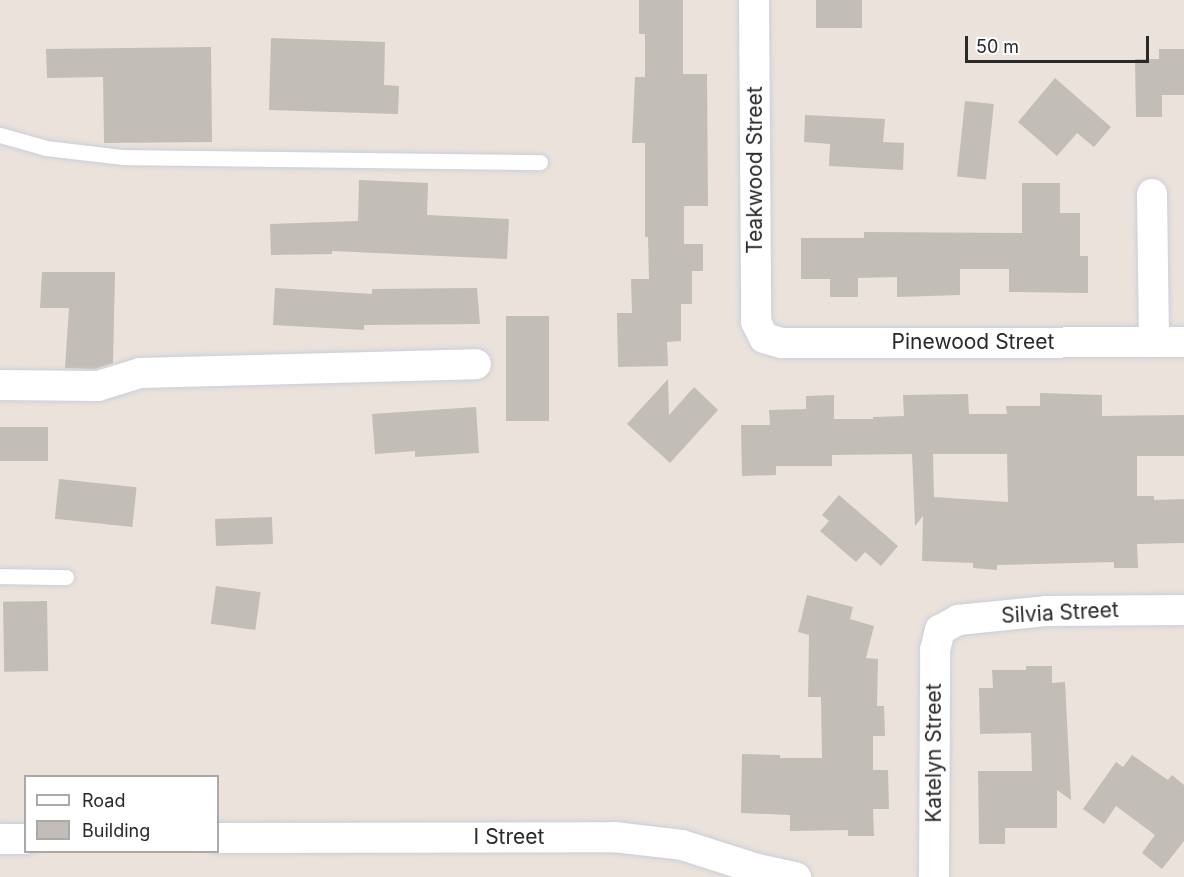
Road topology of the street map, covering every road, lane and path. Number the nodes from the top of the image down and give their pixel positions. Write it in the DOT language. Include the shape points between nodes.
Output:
graph roads {
  1 [pos="754,0"];
  2 [pos="0,135"];
  3 [pos="540,162"];
  4 [pos="1152,194"];
  5 [pos="764,338"];
  6 [pos="1154,342"];
  7 [pos="1184,342"];
  8 [pos="476,364"];
  9 [pos="0,385"];
  10 [pos="0,576"];
  11 [pos="66,577"];
  12 [pos="1184,610"];
  13 [pos="940,630"];
  14 [pos="219,838"];
  15 [pos="0,839"];
  16 [pos="24,839"];
  17 [pos="729,869"];
  18 [pos="796,877"];
  19 [pos="934,877"];
  1 -- 5 [label="street, Teakwood Street" via="756,322"];
  2 -- 3 [label="lane" via="46,148 123,157"];
  4 -- 6 [label="street"];
  5 -- 6 [label="street, Pinewood Street" via="783,343"];
  6 -- 7 [label="street, Pinewood Street"];
  8 -- 9 [label="street" via="140,373 98,386"];
  10 -- 11 [label="lane"];
  12 -- 13 [label="street, Silvia Street" via="1046,611 958,620"];
  13 -- 19 [label="street, Katelyn Street" via="935,650"];
  14 -- 17 [label="street, I Street" via="614,837 682,845"];
  15 -- 16 [label="street"];
  17 -- 18 [label="street, I Street"];
}
